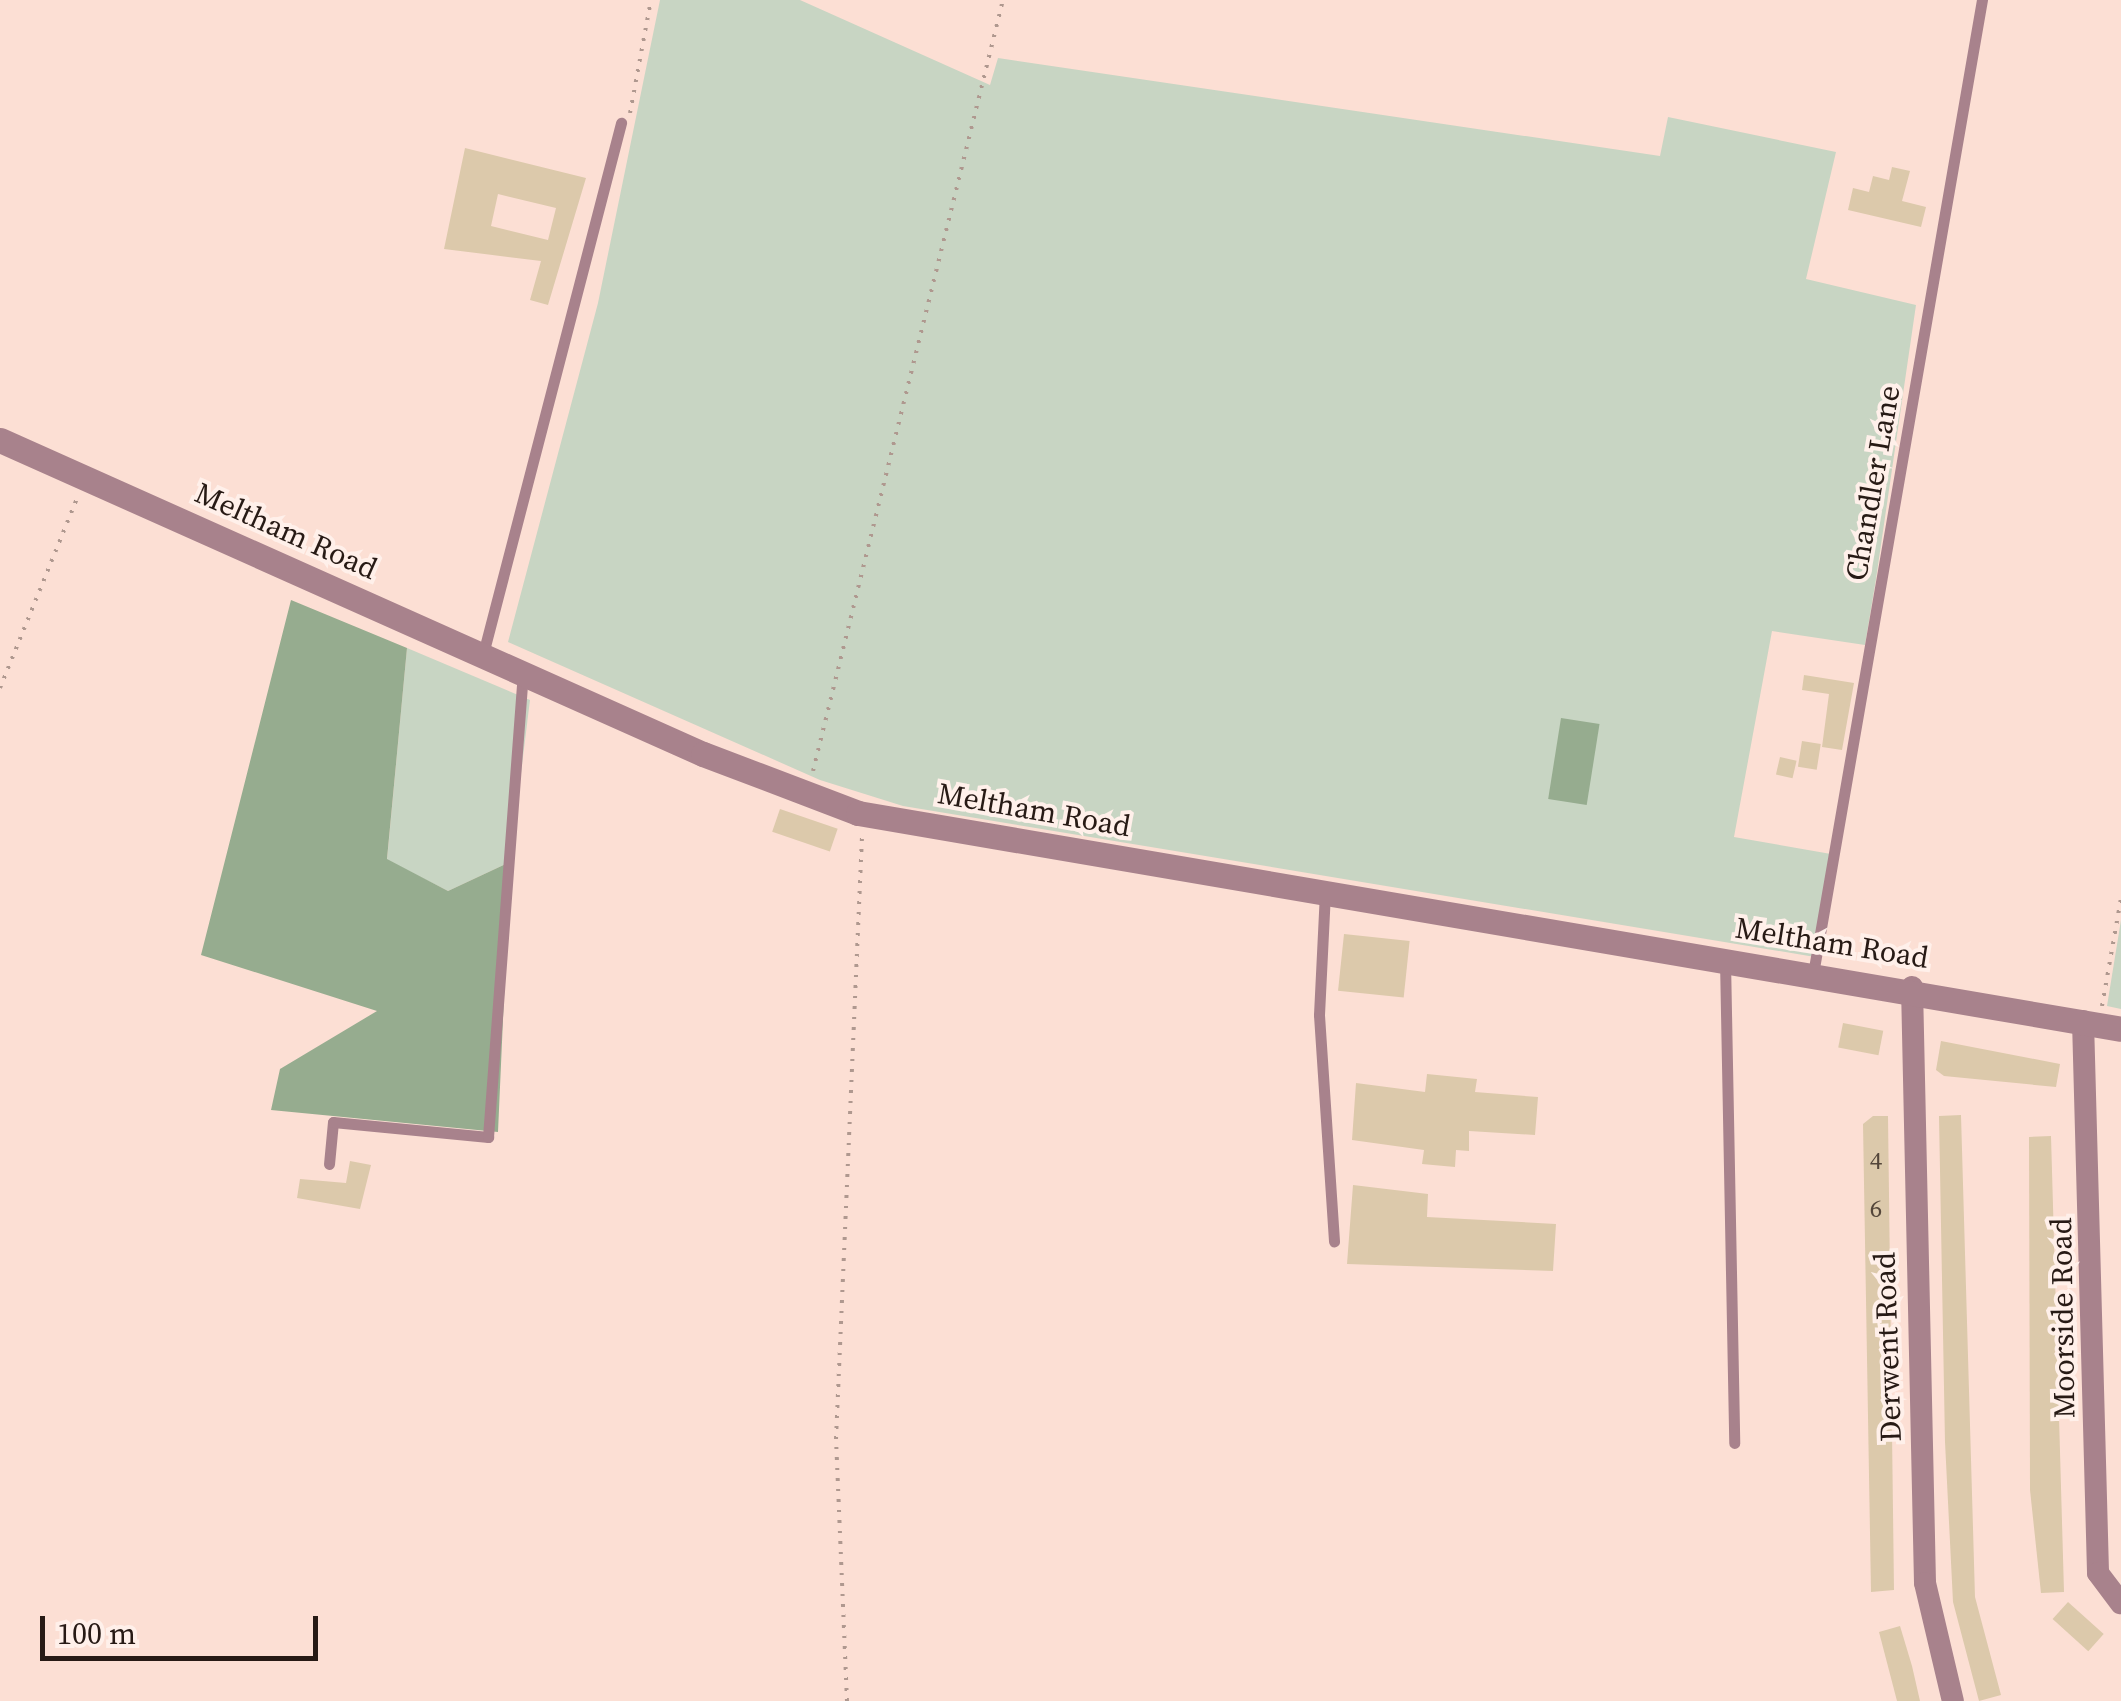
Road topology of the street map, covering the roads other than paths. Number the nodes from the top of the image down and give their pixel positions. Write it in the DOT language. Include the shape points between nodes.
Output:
graph roads {
  1 [pos="1982,0"];
  2 [pos="621,123"];
  3 [pos="0,440"];
  4 [pos="483,654"];
  5 [pos="522,673"];
  6 [pos="1325,892"];
  7 [pos="1725,960"];
  8 [pos="1814,974"];
  9 [pos="1912,988"];
  10 [pos="2101,1025"];
  11 [pos="329,1164"];
  12 [pos="1334,1242"];
  13 [pos="1734,1443"];
  14 [pos="2121,1604"];
  15 [pos="1953,1701"];
  1 -- 8 [label="lane, Chandler Lane"];
  2 -- 4 [label="lane"];
  3 -- 4 [label="street, Meltham Road"];
  4 -- 5 [label="street, Meltham Road"];
  5 -- 6 [label="street, Meltham Road" via="808,796 866,814"];
  5 -- 11 [label="lane" via="488,1137 333,1122"];
  6 -- 7 [label="street, Meltham Road"];
  6 -- 12 [label="lane" via="1318,961"];
  7 -- 8 [label="street, Meltham Road"];
  7 -- 13 [label="lane"];
  8 -- 9 [label="street, Meltham Road"];
  9 -- 10 [label="street, Meltham Road"];
  9 -- 15 [label="street, Derwent Road" via="1925,1584"];
  10 -- 14 [label="street, Moorside Road" via="2098,1573"];
}
